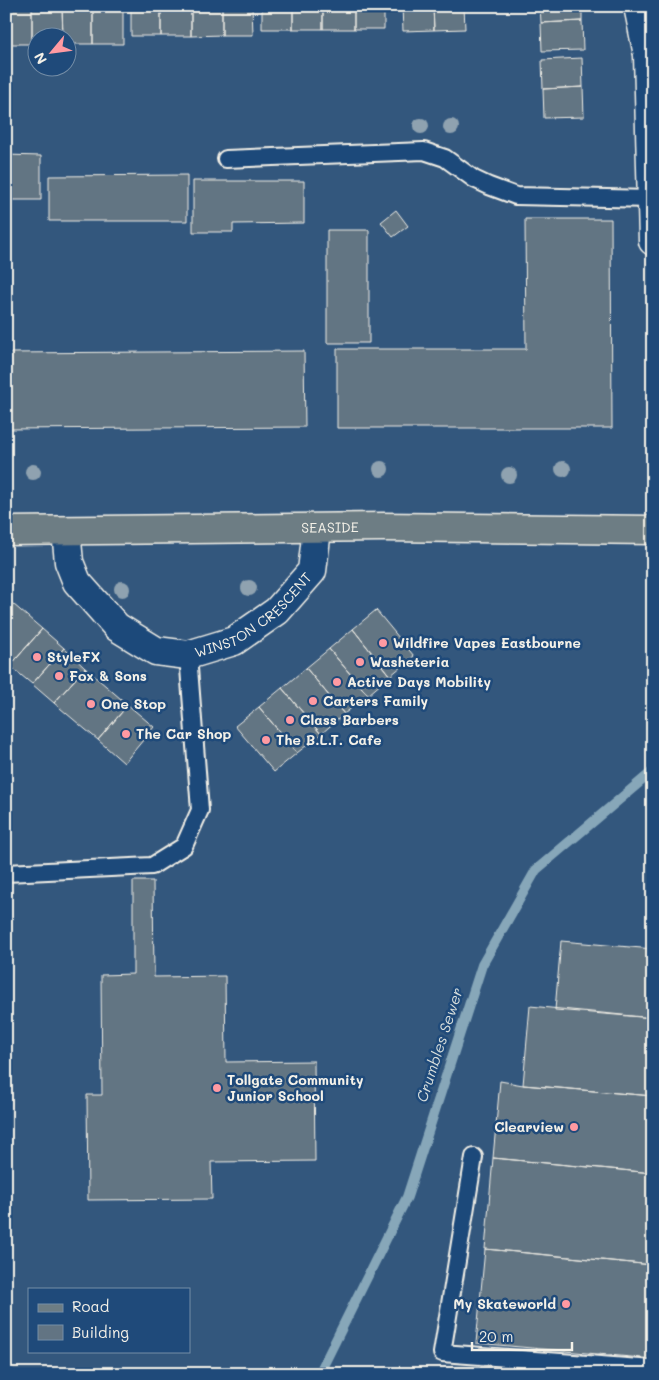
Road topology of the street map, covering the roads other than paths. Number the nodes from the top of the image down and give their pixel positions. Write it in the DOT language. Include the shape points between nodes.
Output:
graph roads {
  1 [pos="638,6"];
  2 [pos="226,159"];
  3 [pos="652,218"];
  4 [pos="317,529"];
  5 [pos="653,530"];
  6 [pos="6,531"];
  7 [pos="66,531"];
  8 [pos="188,655"];
  9 [pos="6,873"];
  10 [pos="474,1157"];
  11 [pos="653,1369"];
  1 -- 3 [label="street" via="648,55"];
  2 -- 3 [label="lane" via="424,152 445,158 474,179 516,196"];
  4 -- 5 [label="main road, SEASIDE"];
  4 -- 7 [label="main road, SEASIDE"];
  4 -- 8 [label="street, WINSTON CRESCENT" via="312,571 277,611 234,641"];
  6 -- 7 [label="main road, SEASIDE"];
  7 -- 8 [label="street, WINSTON CRESCENT" via="69,562 77,582 117,627 156,651"];
  8 -- 9 [label="lane" via="200,810 184,846 152,866"];
  10 -- 11 [label="lane" via="442,1353"];
}
